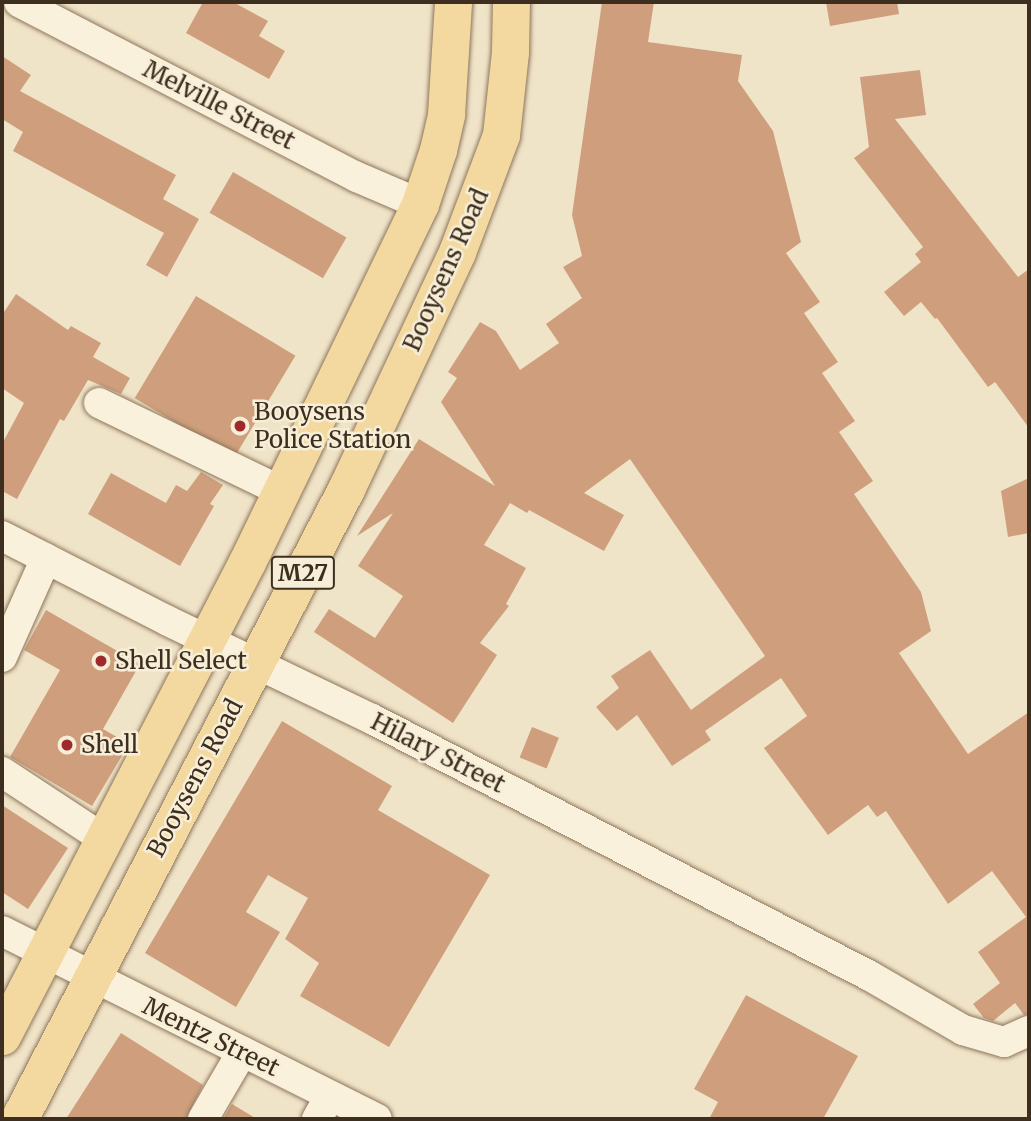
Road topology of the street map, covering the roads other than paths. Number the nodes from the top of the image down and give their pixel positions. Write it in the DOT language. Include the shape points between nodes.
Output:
graph roads {
  1 [pos="19,2"];
  2 [pos="453,2"];
  3 [pos="511,2"];
  4 [pos="420,204"];
  5 [pos="99,403"];
  6 [pos="281,491"];
  7 [pos="2,536"];
  8 [pos="46,558"];
  9 [pos="206,639"];
  10 [pos="2,657"];
  11 [pos="255,663"];
  12 [pos="2,772"];
  13 [pos="104,839"];
  14 [pos="2,931"];
  15 [pos="44,955"];
  16 [pos="90,977"];
  17 [pos="1029,1031"];
  18 [pos="2,1036"];
  19 [pos="242,1052"];
  20 [pos="324,1107"];
  21 [pos="19,1119"];
  22 [pos="203,1119"];
  23 [pos="377,1119"];
  1 -- 4 [label="street, Melville Street" via="358,177"];
  2 -- 4 [label="main road, Booysens Road / M27" via="446,114"];
  3 -- 11 [label="main road, Booysens Road / M27" via="501,135 482,191 347,487"];
  4 -- 6 [label="main road, Booysens Road / M27"];
  5 -- 6 [label="street"];
  6 -- 9 [label="main road, Booysens Road / M27"];
  7 -- 8 [label="street, Hilary Street"];
  8 -- 9 [label="street, Hilary Street"];
  8 -- 10 [label="street"];
  9 -- 11 [label="street, Hilary Street"];
  9 -- 13 [label="main road, Booysens Road / M27"];
  11 -- 16 [label="main road, Booysens Road / M27"];
  11 -- 17 [label="street, Hilary Street" via="870,976 963,1030 1004,1042"];
  12 -- 13 [label="street"];
  13 -- 15 [label="main road, Booysens Road / M27"];
  14 -- 15 [label="street, Mentz Street"];
  15 -- 16 [label="street, Mentz Street"];
  15 -- 18 [label="main road, Booysens Road / M27"];
  16 -- 19 [label="street, Mentz Street"];
  16 -- 21 [label="main road, Booysens Road / M27"];
  19 -- 20 [label="street, Mentz Street"];
  19 -- 22 [label="street"];
  20 -- 23 [label="street, Mentz Street"];
}
